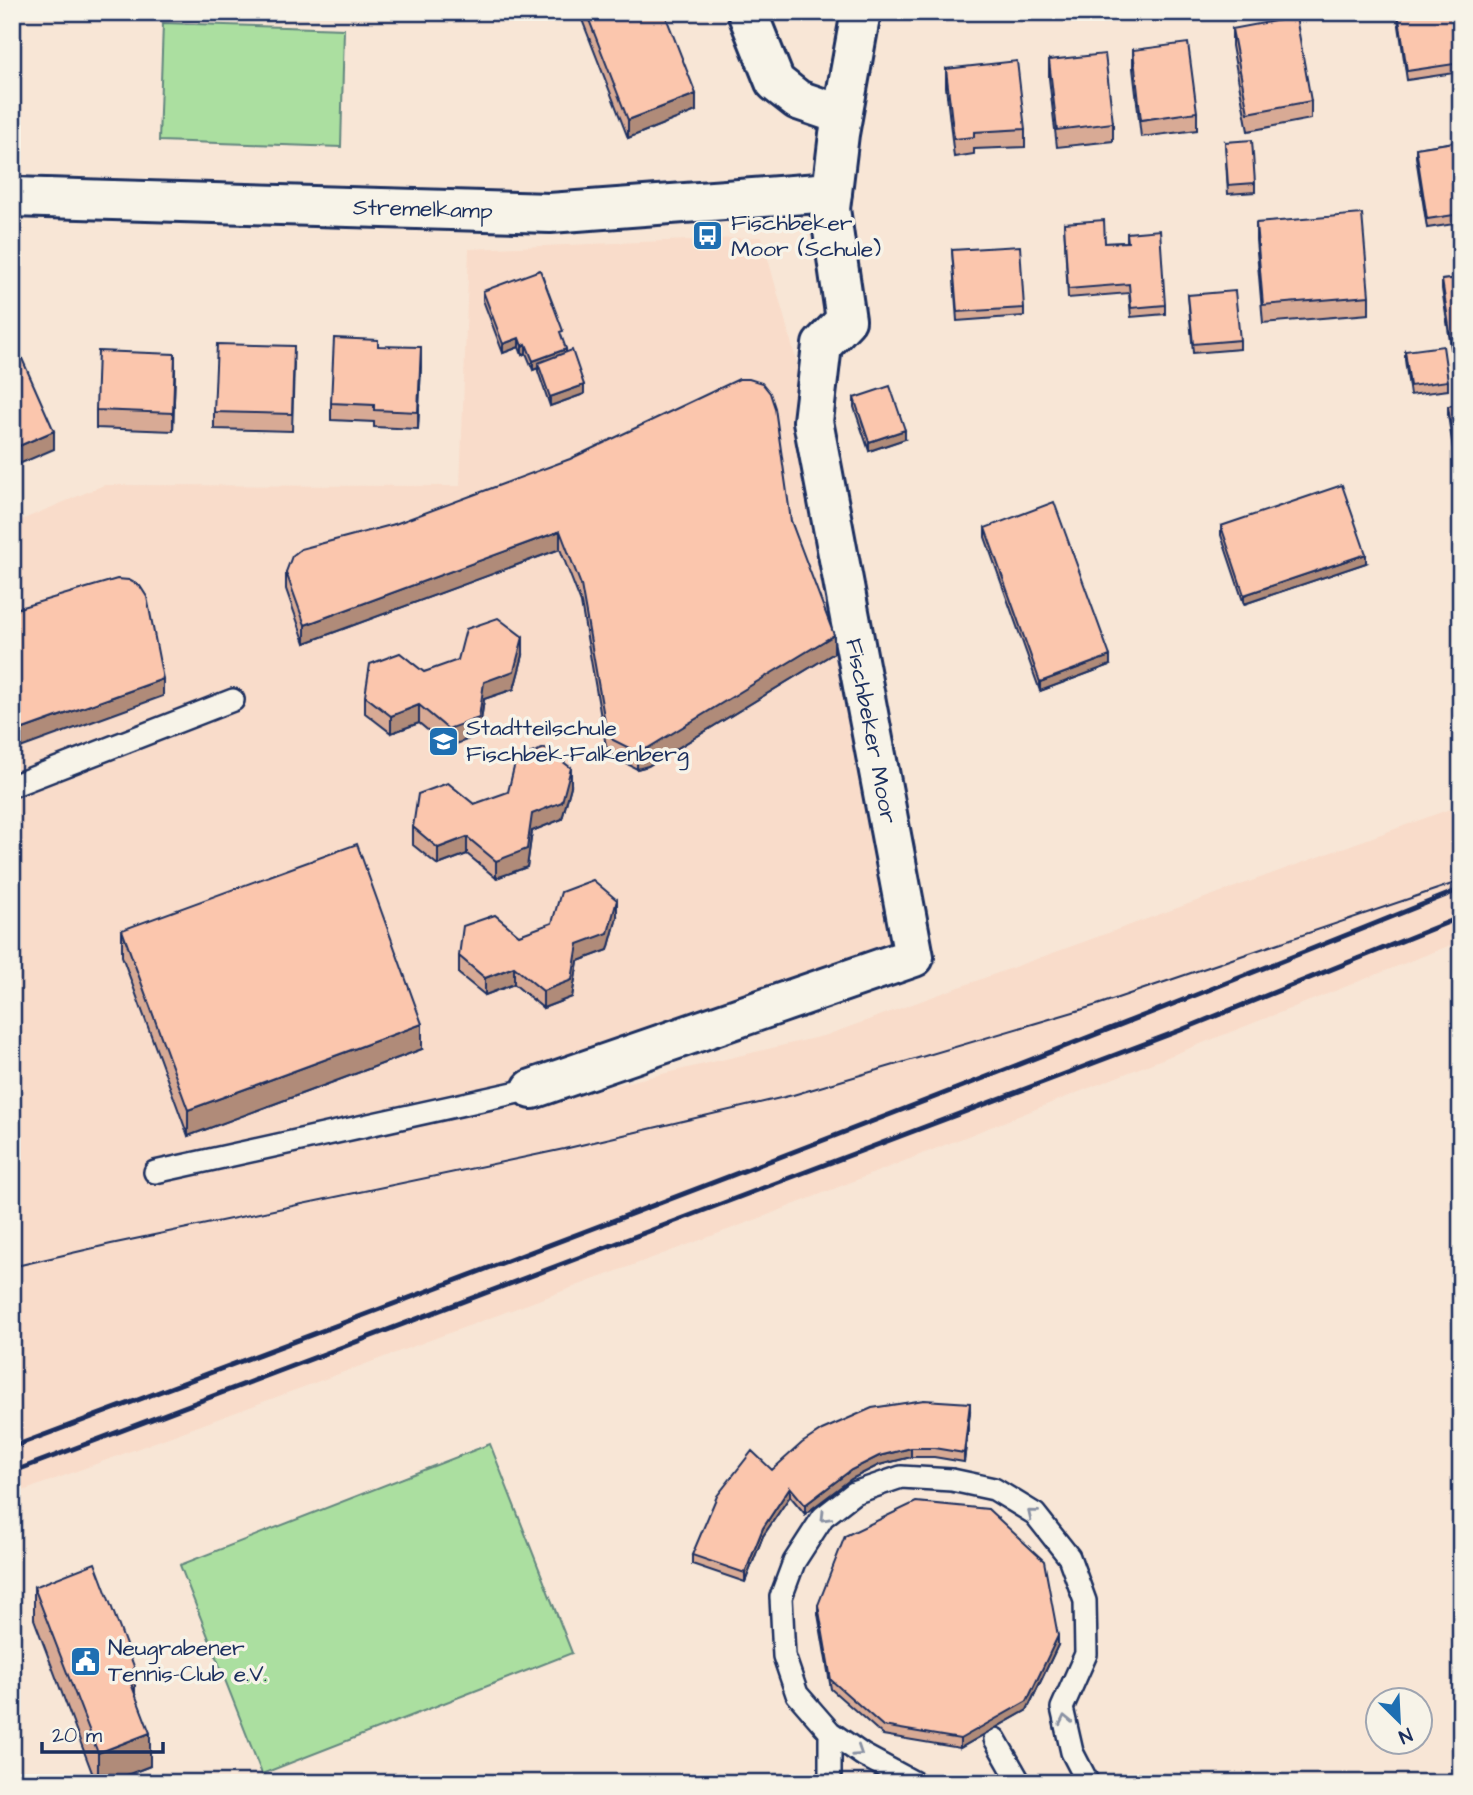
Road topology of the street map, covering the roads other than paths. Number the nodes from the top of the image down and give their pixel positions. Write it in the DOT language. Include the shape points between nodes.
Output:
graph roads {
  1 [pos="747,12"];
  2 [pos="861,12"];
  3 [pos="842,115"];
  4 [pos="832,192"];
  5 [pos="12,197"];
  6 [pos="233,699"];
  7 [pos="12,786"];
  8 [pos="531,1089"];
  9 [pos="155,1172"];
  10 [pos="830,1732"];
  11 [pos="995,1739"];
  12 [pos="830,1783"];
  13 [pos="915,1783"];
  14 [pos="1020,1783"];
  15 [pos="1088,1783"];
  1 -- 3 [label="street" via="775,82 798,100"];
  2 -- 3 [label="street, Fischbeker Moor"];
  3 -- 4 [label="street, Fischbeker Moor"];
  4 -- 5 [label="street, Stremelkamp" via="550,213"];
  4 -- 8 [label="street, Fischbeker Moor" via="830,209 846,320 822,345 813,421 914,957"];
  6 -- 7 [label="lane"];
  8 -- 9 [label="lane"];
  10 -- 12 [label="lane"];
  10 -- 13 [label="lane, one-way"];
  15 -- 10 [label="lane, one-way" via="1072,1752 1062,1708 1086,1654 1085,1601 1069,1557 1035,1514 994,1489 952,1480 901,1477 854,1493 823,1517 794,1562 781,1597 783,1656 797,1694"];
  11 -- 14 [label="lane"];
}
